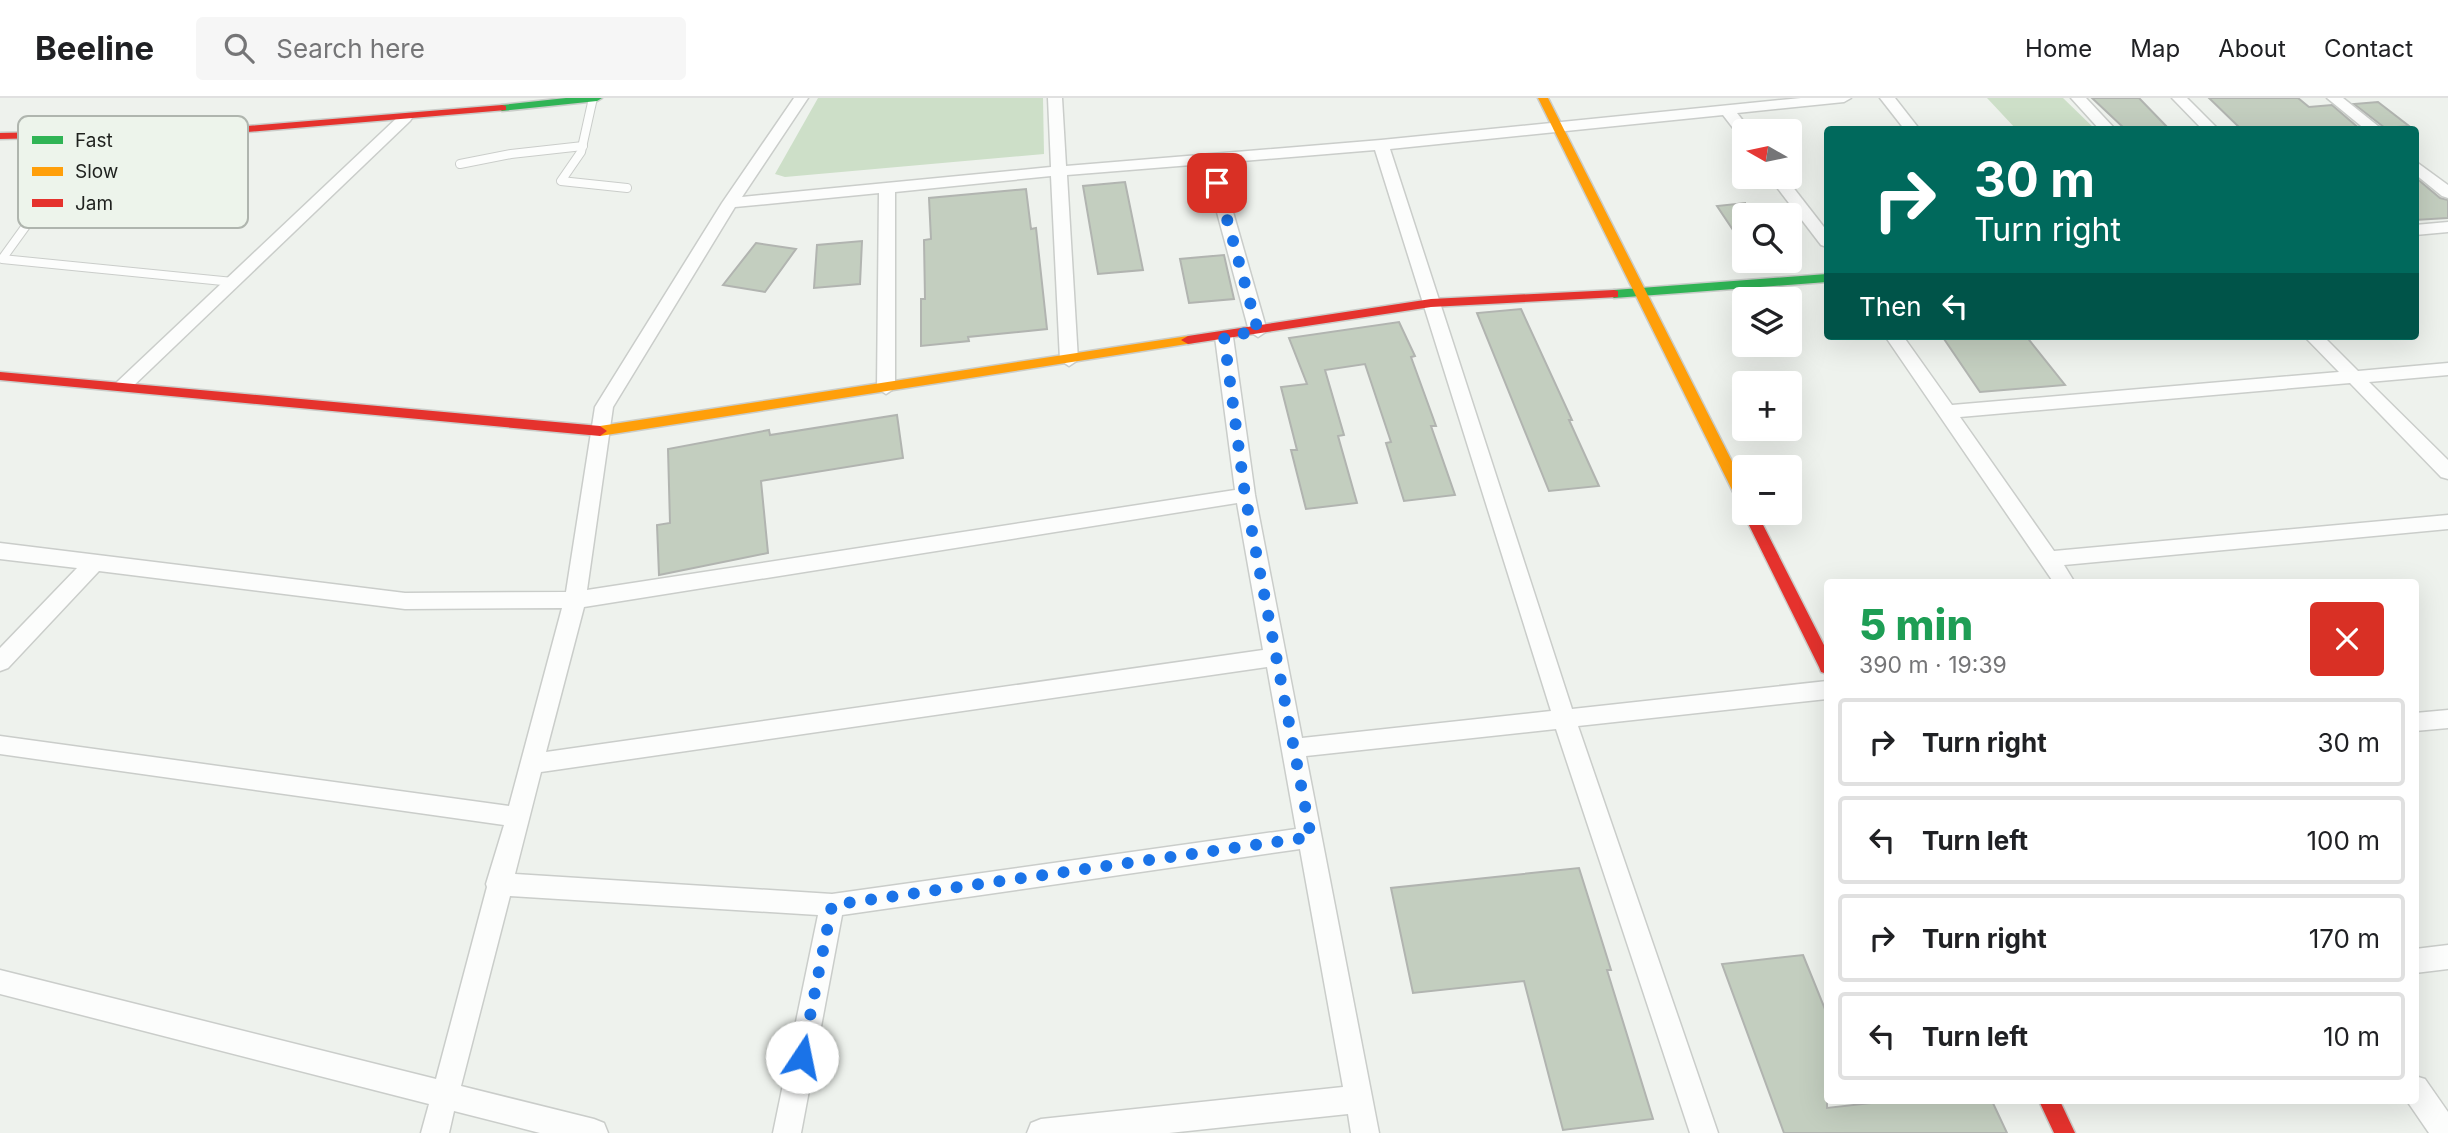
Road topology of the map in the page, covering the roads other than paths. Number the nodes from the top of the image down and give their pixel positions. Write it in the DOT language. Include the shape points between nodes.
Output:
graph roads {
  1 [pos="595,98"];
  2 [pos="801,98"];
  3 [pos="1055,98"];
  4 [pos="1543,98"];
  5 [pos="1844,98"];
  6 [pos="1887,98"];
  7 [pos="2077,98"];
  8 [pos="2179,98"];
  9 [pos="2334,98"];
  10 [pos="1726,109"];
  11 [pos="405,118"];
  12 [pos="1734,119"];
  13 [pos="1556,126"];
  14 [pos="1910,126"];
  15 [pos="2105,126"];
  16 [pos="2208,126"];
  17 [pos="2371,126"];
  18 [pos="248,128"];
  19 [pos="0,136"];
  20 [pos="18,136"];
  21 [pos="1381,145"];
  22 [pos="583,146"];
  23 [pos="18,149"];
  24 [pos="0,152"];
  25 [pos="1210,159"];
  26 [pos="460,164"];
  27 [pos="2419,169"];
  28 [pos="1058,171"];
  29 [pos="887,187"];
  30 [pos="627,188"];
  31 [pos="1786,189"];
  32 [pos="2448,193"];
  33 [pos="730,203"];
  34 [pos="2448,227"];
  35 [pos="24,228"];
  36 [pos="2419,230"];
  37 [pos="1824,238"];
  38 [pos="1824,278"];
  39 [pos="233,282"];
  40 [pos="1641,293"];
  41 [pos="1431,303"];
  42 [pos="1258,331"];
  43 [pos="1224,337"];
  44 [pos="1897,340"];
  45 [pos="2317,340"];
  46 [pos="1069,360"];
  47 [pos="2448,369"];
  48 [pos="0,376"];
  49 [pos="2353,378"];
  50 [pos="123,386"];
  51 [pos="887,388"];
  52 [pos="1947,412"];
  53 [pos="601,431"];
  54 [pos="2448,472"];
  55 [pos="1732,476"];
  56 [pos="1245,495"];
  57 [pos="2448,522"];
  58 [pos="1756,525"];
  59 [pos="0,551"];
  60 [pos="2049,559"];
  61 [pos="94,564"];
  62 [pos="2062,579"];
  63 [pos="575,600"];
  64 [pos="1277,657"];
  65 [pos="1824,661"];
  66 [pos="0,662"];
  67 [pos="1824,690"];
  68 [pos="1564,718"];
  69 [pos="2448,719"];
  70 [pos="2419,722"];
  71 [pos="0,745"];
  72 [pos="1294,748"];
  73 [pos="532,764"];
  74 [pos="518,817"];
  75 [pos="1311,837"];
  76 [pos="498,884"];
  77 [pos="832,905"];
  78 [pos="2448,957"];
  79 [pos="2419,961"];
  80 [pos="0,982"];
  81 [pos="2419,1095"];
  82 [pos="445,1097"];
  83 [pos="1359,1098"];
  84 [pos="2050,1104"];
  85 [pos="435,1133"];
  86 [pos="594,1133"];
  87 [pos="787,1133"];
  88 [pos="1041,1133"];
  89 [pos="1365,1133"];
  90 [pos="1704,1133"];
  91 [pos="2065,1133"];
  92 [pos="2446,1133"];
  1 -- 11 [label="street"];
  1 -- 22 [label="lane"];
  2 -- 33 [label="street"];
  3 -- 28 [label="street"];
  4 -- 13 [label="street"];
  5 -- 10 [label="street"];
  6 -- 14 [label="street"];
  7 -- 15 [label="street"];
  8 -- 16 [label="street"];
  9 -- 17 [label="street"];
  10 -- 12 [label="street"];
  10 -- 13 [label="street"];
  11 -- 18 [label="street"];
  11 -- 39 [label="street"];
  13 -- 21 [label="street"];
  13 -- 40 [label="street"];
  19 -- 20 [label="street"];
  21 -- 25 [label="street"];
  21 -- 41 [label="street"];
  22 -- 26 [label="lane"];
  22 -- 30 [label="lane" via="561,181"];
  23 -- 24 [label="street"];
  25 -- 28 [label="street"];
  25 -- 42 [label="street"];
  27 -- 32 [label="street"];
  28 -- 29 [label="street"];
  28 -- 46 [label="street"];
  29 -- 33 [label="street"];
  29 -- 51 [label="street"];
  31 -- 37 [label="street"];
  33 -- 53 [label="street" via="604,407"];
  34 -- 36 [label="street"];
  35 -- 39 [label="lane" via="2,259"];
  38 -- 40 [label="street"];
  39 -- 50 [label="street"];
  40 -- 41 [label="street"];
  40 -- 55 [label="street"];
  41 -- 42 [label="street"];
  41 -- 68 [label="street"];
  42 -- 43 [label="street"];
  43 -- 46 [label="street"];
  43 -- 56 [label="street"];
  44 -- 52 [label="street"];
  45 -- 49 [label="street"];
  46 -- 51 [label="street"];
  47 -- 49 [label="street"];
  48 -- 50 [label="street"];
  49 -- 52 [label="street"];
  49 -- 54 [label="street"];
  50 -- 53 [label="street"];
  51 -- 53 [label="street"];
  52 -- 60 [label="street"];
  53 -- 63 [label="street"];
  56 -- 63 [label="street"];
  56 -- 64 [label="street"];
  57 -- 60 [label="street"];
  58 -- 65 [label="street"];
  59 -- 61 [label="street"];
  60 -- 62 [label="street"];
  61 -- 63 [label="street" via="405,601"];
  61 -- 66 [label="street"];
  63 -- 73 [label="street"];
  64 -- 72 [label="street"];
  64 -- 73 [label="street"];
  67 -- 68 [label="street"];
  68 -- 72 [label="street"];
  68 -- 90 [label="street"];
  69 -- 70 [label="street"];
  71 -- 74 [label="street"];
  72 -- 75 [label="street"];
  73 -- 74 [label="street"];
  74 -- 76 [label="street"];
  75 -- 77 [label="street"];
  75 -- 83 [label="street"];
  76 -- 77 [label="street"];
  76 -- 82 [label="street"];
  77 -- 87 [label="street"];
  78 -- 79 [label="street"];
  80 -- 82 [label="street"];
  81 -- 92 [label="street"];
  82 -- 85 [label="street"];
  82 -- 86 [label="street"];
  83 -- 88 [label="street"];
  83 -- 89 [label="street"];
  84 -- 91 [label="street"];
}
